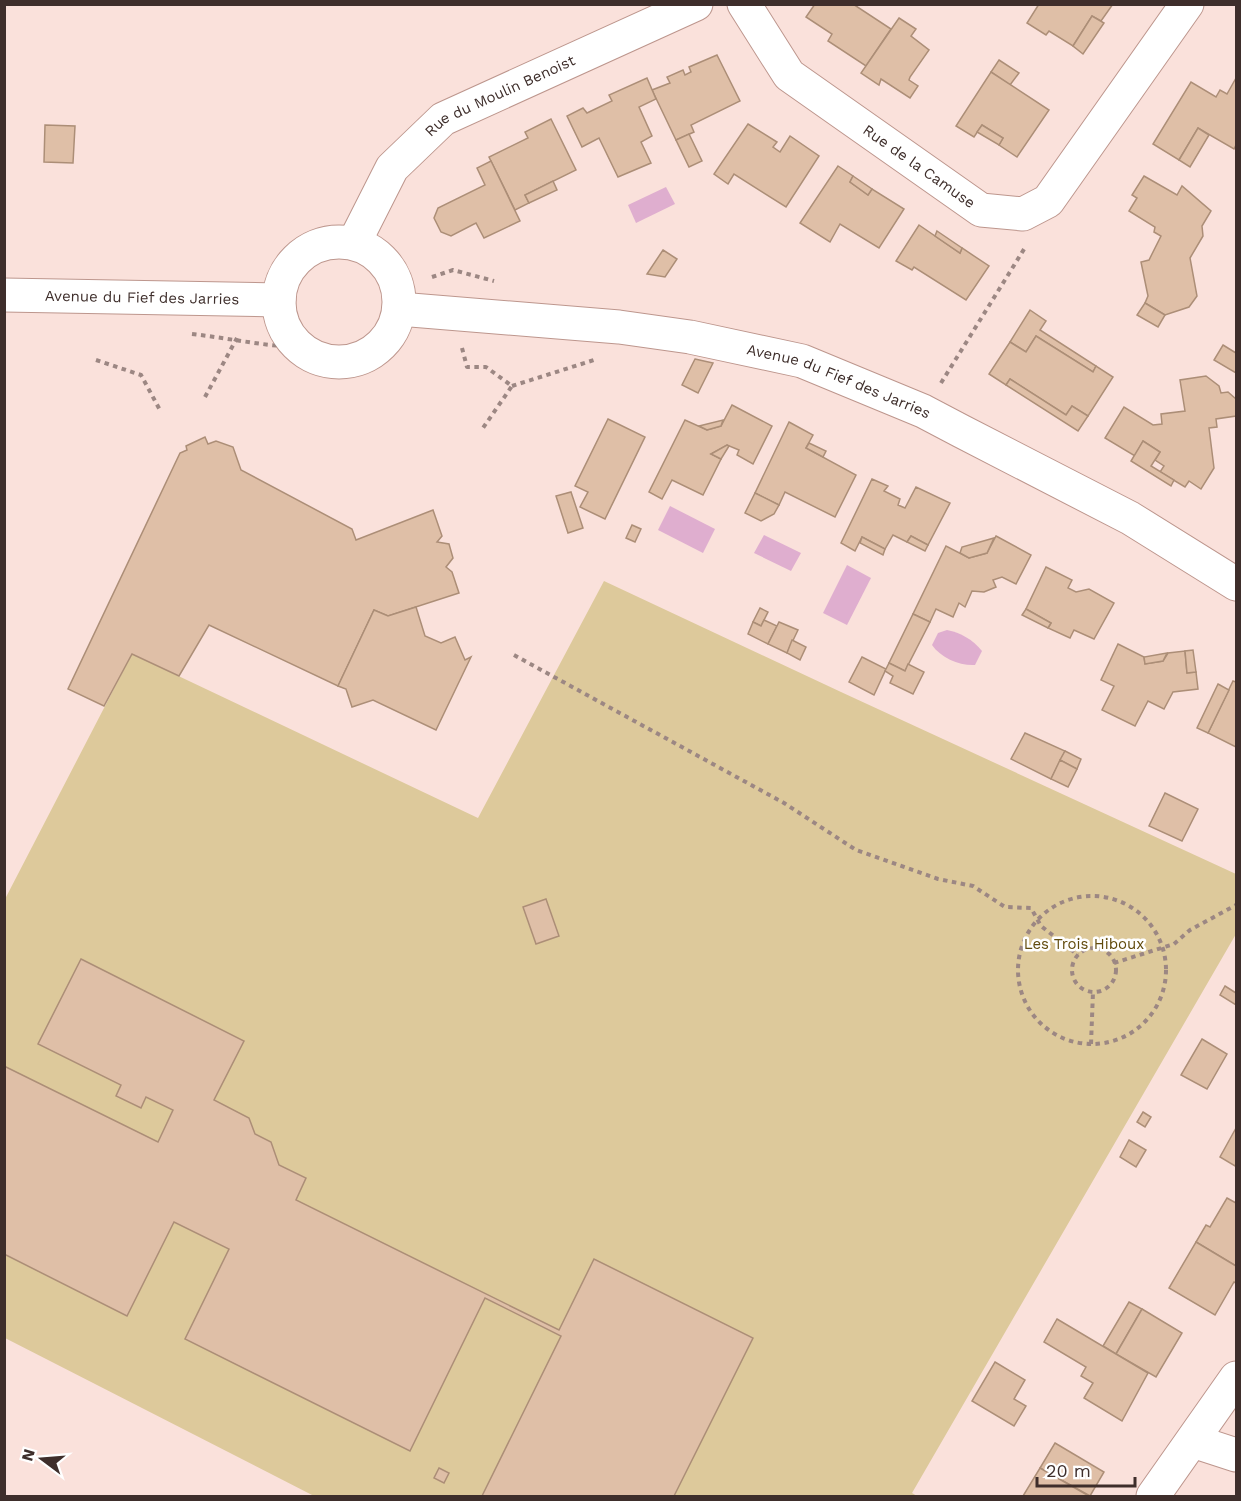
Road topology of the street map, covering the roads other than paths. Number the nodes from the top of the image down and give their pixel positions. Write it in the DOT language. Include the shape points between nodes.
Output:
graph roads {
  1 [pos="696,4"];
  2 [pos="744,4"];
  3 [pos="1187,4"];
  4 [pos="354,243"];
  5 [pos="4,295"];
  6 [pos="279,300"];
  7 [pos="399,309"];
  8 [pos="1236,584"];
  9 [pos="1236,1378"];
  10 [pos="1193,1441"];
  11 [pos="1236,1455"];
  12 [pos="1153,1497"];
  1 -- 4 [label="street, Rue du Moulin Benoist" via="443,119 392,168"];
  2 -- 3 [label="street, Rue de la Camuse" via="789,75 981,210 1023,214 1048,201"];
  4 -- 6 [label="street" via="318,245 303,254 282,282"];
  4 -- 7 [label="street" via="388,267 399,291"];
  5 -- 6 [label="street, Avenue du Fief des Jarries"];
  6 -- 7 [label="street" via="284,325 298,346 334,362 349,362 383,344"];
  7 -- 8 [label="street, Avenue du Fief des Jarries" via="619,327 690,337 802,361 923,411 1130,518"];
  9 -- 10 [label="street"];
  10 -- 11 [label="street"];
  10 -- 12 [label="street"];
}
